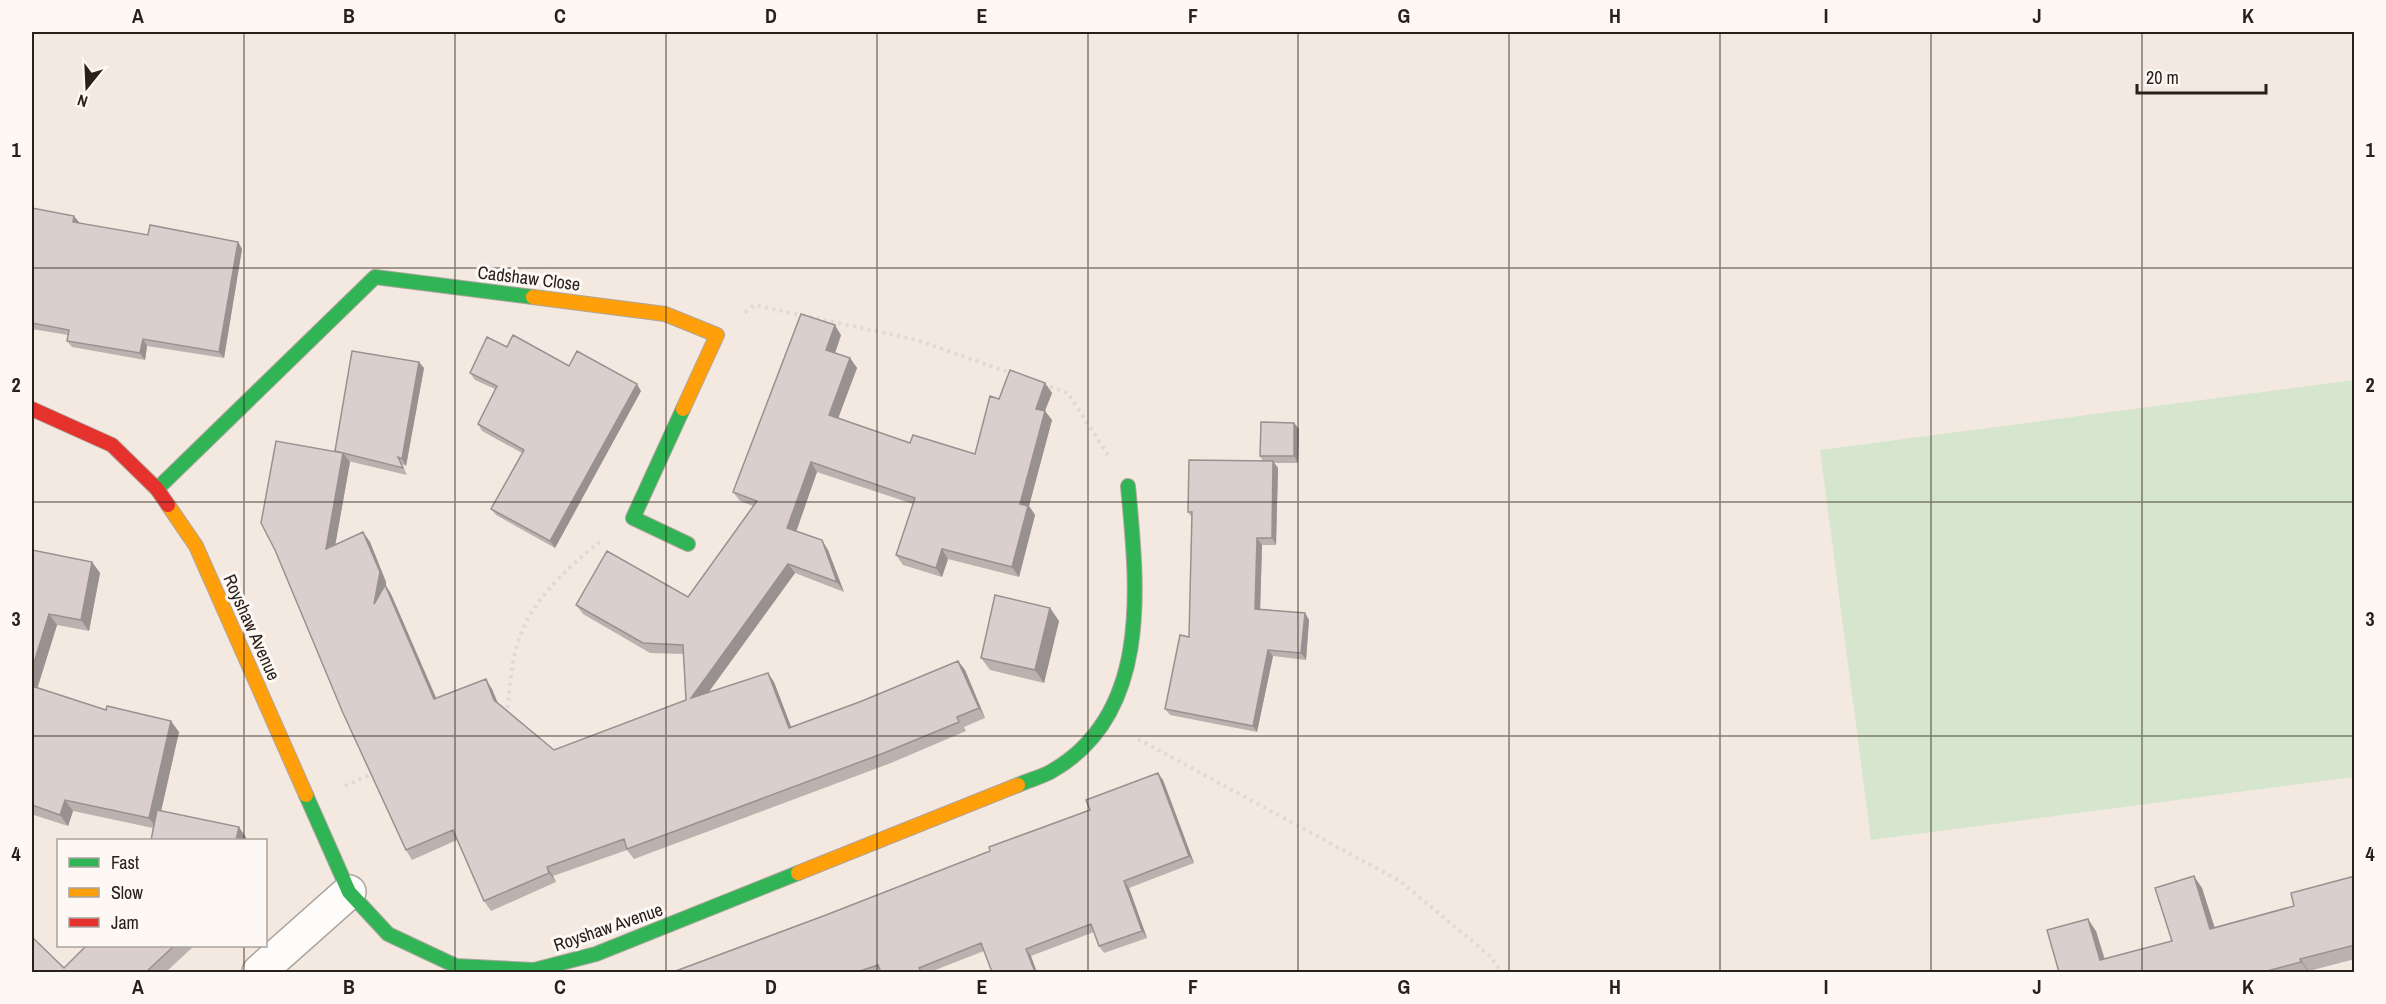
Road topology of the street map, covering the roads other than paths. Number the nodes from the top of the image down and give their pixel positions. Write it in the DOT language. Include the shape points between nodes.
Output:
graph roads {
  1 [pos="32,409"];
  2 [pos="1128,486"];
  3 [pos="157,489"];
  4 [pos="688,544"];
  5 [pos="349,892"];
  6 [pos="259,972"];
  1 -- 3 [label="street, Royshaw Avenue" via="111,445"];
  2 -- 5 [label="street, Royshaw Avenue" via="1137,605 1133,645 1119,693 1103,721 1093,736 1052,771 596,954 534,970 456,966 388,934"];
  3 -- 4 [label="street, Cadshaw Close" via="375,277 665,314 717,335 633,518"];
  3 -- 5 [label="street, Royshaw Avenue" via="196,546"];
  5 -- 6 [label="street"];
}
